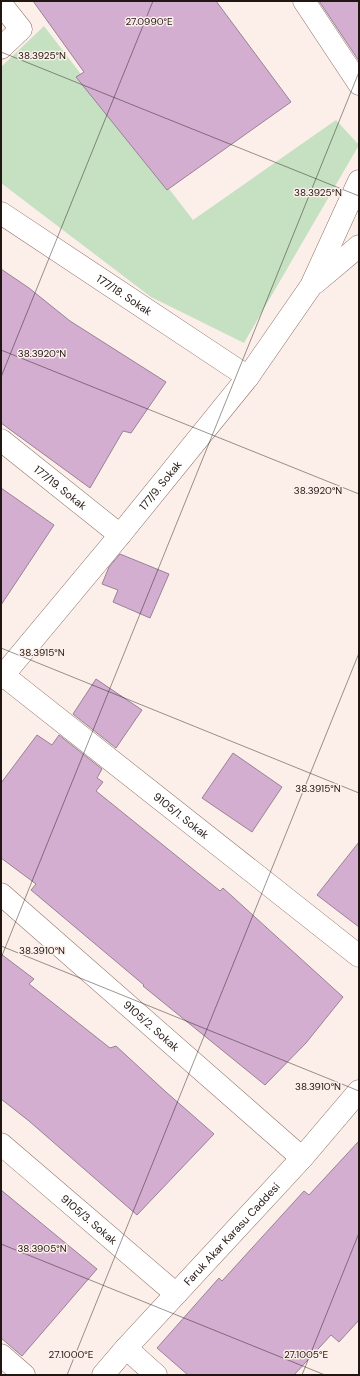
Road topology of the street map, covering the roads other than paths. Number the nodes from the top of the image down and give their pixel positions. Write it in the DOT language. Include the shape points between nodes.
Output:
graph roads {
  1 [pos="304,1"];
  2 [pos="1,4"];
  3 [pos="1,48"];
  4 [pos="359,84"];
  5 [pos="359,181"];
  6 [pos="1,213"];
  7 [pos="359,246"];
  8 [pos="311,286"];
  9 [pos="248,377"];
  10 [pos="1,440"];
  11 [pos="120,535"];
  12 [pos="2,677"];
  13 [pos="1,894"];
  14 [pos="359,956"];
  15 [pos="359,1091"];
  16 [pos="1,1144"];
  17 [pos="302,1158"];
  18 [pos="176,1294"];
  19 [pos="126,1348"];
  20 [pos="1,1355"];
  21 [pos="24,1375"];
  22 [pos="103,1375"];
  23 [pos="156,1375"];
  1 -- 4 [label="street"];
  2 -- 3 [label="street" via="21,29"];
  5 -- 8 [label="street, 177/9. Sokak"];
  6 -- 9 [label="street, 177/18. Sokak"];
  7 -- 8 [label="street, 177/9. Sokak"];
  8 -- 9 [label="street, 177/9. Sokak"];
  9 -- 11 [label="street, 177/9. Sokak"];
  10 -- 11 [label="street, 177/19. Sokak"];
  11 -- 12 [label="street, 177/9. Sokak"];
  12 -- 14 [label="street, 9105/1. Sokak"];
  13 -- 17 [label="street, 9105/2. Sokak"];
  15 -- 17 [label="street, Faruk Akar Karasu Caddesi"];
  16 -- 18 [label="street, 9105/3. Sokak"];
  17 -- 18 [label="street, Faruk Akar Karasu Caddesi"];
  18 -- 19 [label="street, Faruk Akar Karasu Caddesi"];
  19 -- 22 [label="street, Faruk Akar Karasu Caddesi"];
  19 -- 23 [label="street"];
  20 -- 21 [label="street"];
}
